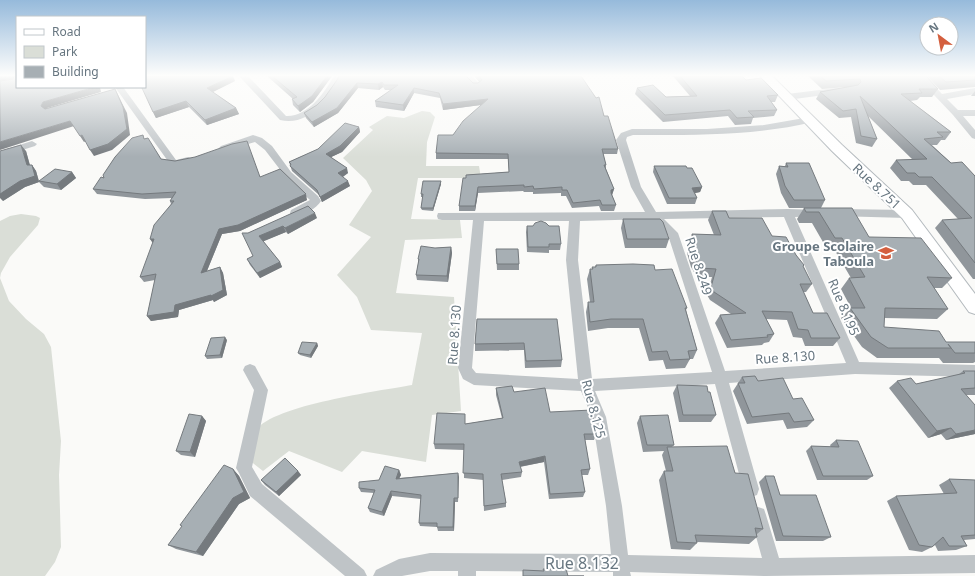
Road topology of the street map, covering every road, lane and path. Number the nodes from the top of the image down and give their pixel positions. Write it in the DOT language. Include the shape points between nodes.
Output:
graph roads {
  1 [pos="131,103"];
  2 [pos="269,103"];
  3 [pos="318,103"];
  4 [pos="792,103"];
  5 [pos="946,103"];
  6 [pos="956,114"];
  7 [pos="975,114"];
  8 [pos="810,120"];
  9 [pos="975,136"];
  10 [pos="32,144"];
  11 [pos="212,152"];
  12 [pos="0,154"];
  13 [pos="198,157"];
  14 [pos="788,213"];
  15 [pos="907,214"];
  16 [pos="442,216"];
  17 [pos="479,216"];
  18 [pos="653,216"];
  19 [pos="285,217"];
  20 [pos="575,217"];
  21 [pos="975,307"];
  22 [pos="855,368"];
  23 [pos="250,370"];
  24 [pos="975,371"];
  25 [pos="720,377"];
  26 [pos="586,385"];
  27 [pos="975,564"];
  28 [pos="467,569"];
  29 [pos="621,569"];
  30 [pos="774,572"];
  31 [pos="358,576"];
  32 [pos="382,576"];
  1 -- 13 [label="street" via="173,162"];
  2 -- 3 [label="street" via="283,118 289,120 303,116"];
  4 -- 8 [label="main road, Rue 8.751"];
  5 -- 6 [label="street"];
  6 -- 7 [label="street"];
  6 -- 9 [label="street"];
  8 -- 15 [label="main road, Rue 8.751"];
  8 -- 18 [label="street, Rue 8.249" via="764,128 707,132 632,132 624,135 621,140 636,187"];
  10 -- 12 [label="street"];
  11 -- 19 [label="street" via="253,138 262,142 288,174 316,201"];
  14 -- 15 [label="street"];
  14 -- 18 [label="street"];
  14 -- 22 [label="street, Rue 8.195"];
  15 -- 21 [label="main road, Rue 8.751"];
  16 -- 17 [label="street"];
  17 -- 20 [label="street"];
  17 -- 26 [label="street, Rue 8.130" via="465,368 468,375 474,379"];
  18 -- 20 [label="street"];
  18 -- 25 [label="street, Rue 8.249" via="673,233"];
  20 -- 26 [label="street, Rue 8.125" via="572,260"];
  22 -- 24 [label="street, Rue 8.130"];
  22 -- 25 [label="street, Rue 8.130"];
  23 -- 31 [label="street" via="260,390 244,468 256,490"];
  25 -- 26 [label="street, Rue 8.130"];
  25 -- 30 [label="street, Rue 8.249"];
  26 -- 29 [label="street, Rue 8.125" via="599,417 613,499"];
  27 -- 30 [label="street, Rue 8.132"];
  28 -- 29 [label="street, Rue 8.132"];
  28 -- 32 [label="street, Rue 8.132" via="430,562 398,568"];
  29 -- 30 [label="street, Rue 8.132"];
}
